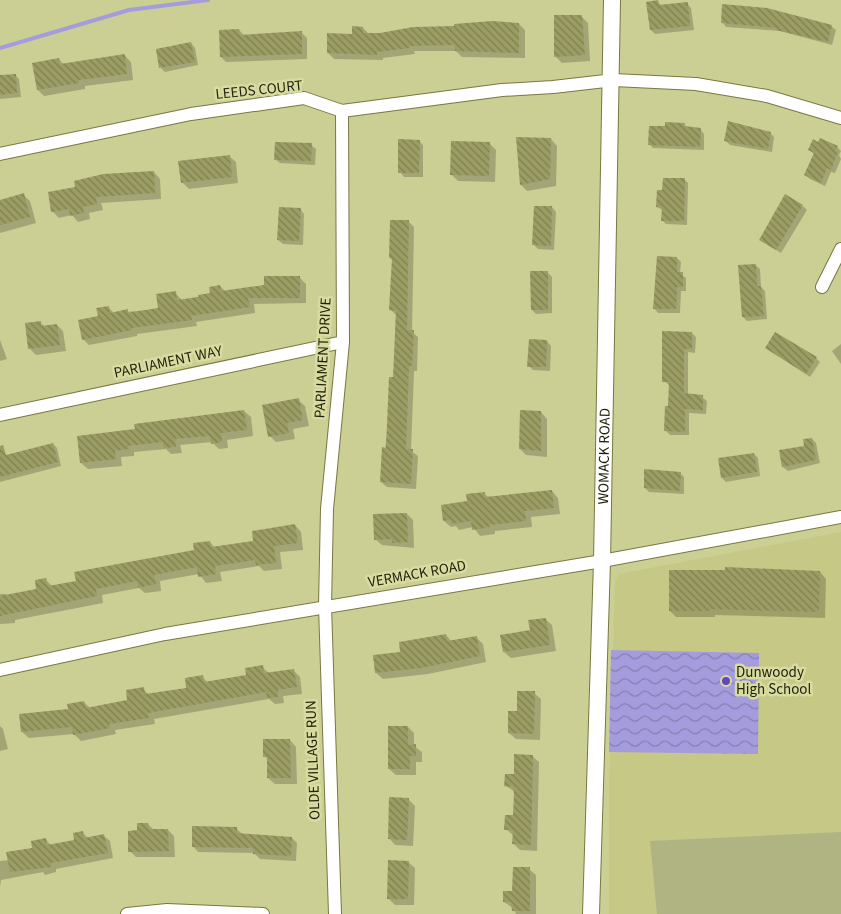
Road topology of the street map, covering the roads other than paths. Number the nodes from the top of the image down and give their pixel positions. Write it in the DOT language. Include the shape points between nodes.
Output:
graph roads {
  1 [pos="612,0"];
  2 [pos="611,80"];
  3 [pos="342,111"];
  4 [pos="841,118"];
  5 [pos="0,154"];
  6 [pos="841,249"];
  7 [pos="822,287"];
  8 [pos="343,342"];
  9 [pos="0,414"];
  10 [pos="841,516"];
  11 [pos="602,561"];
  12 [pos="325,606"];
  13 [pos="0,670"];
  14 [pos="127,914"];
  15 [pos="263,914"];
  16 [pos="335,914"];
  17 [pos="590,914"];
  1 -- 2 [label="street, WOMACK ROAD"];
  2 -- 3 [label="street, LEEDS COURT" via="502,90"];
  2 -- 4 [label="street, LEEDS COURT" via="696,84 767,96"];
  2 -- 11 [label="street, WOMACK ROAD"];
  3 -- 5 [label="street, LEEDS COURT" via="304,98 191,114"];
  3 -- 8 [label="street, PARLIAMENT DRIVE"];
  6 -- 7 [label="street"];
  8 -- 9 [label="street, PARLIAMENT WAY"];
  8 -- 12 [label="street, PARLIAMENT DRIVE" via="326,509"];
  10 -- 11 [label="street, VERMACK ROAD"];
  11 -- 12 [label="street, VERMACK ROAD"];
  11 -- 17 [label="street, WOMACK ROAD"];
  12 -- 13 [label="street, VERMACK ROAD" via="165,634"];
  12 -- 16 [label="street, OLDE VILLAGE RUN"];
  14 -- 15 [label="street" via="167,910"];
}
